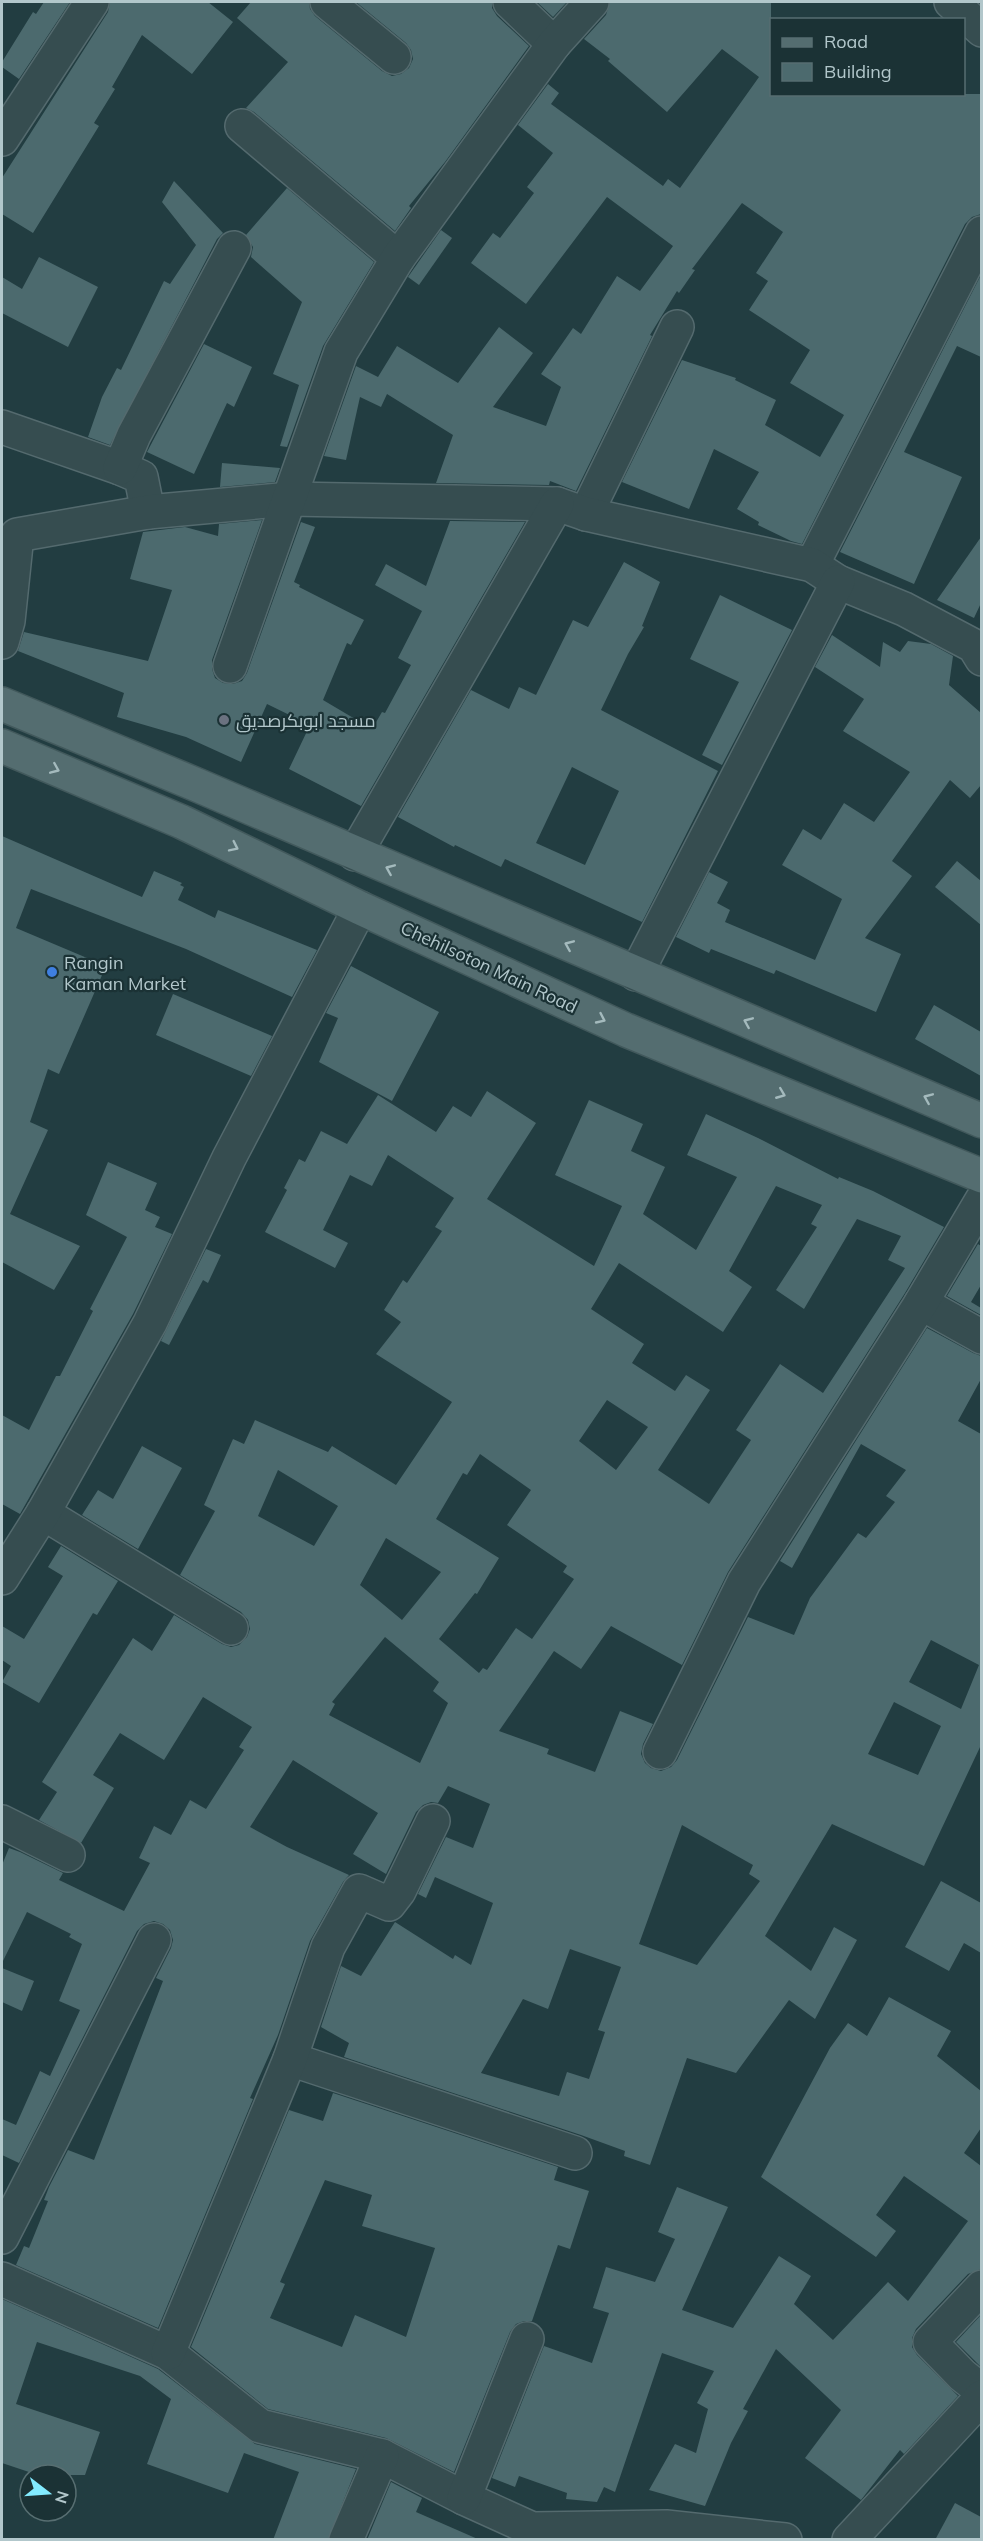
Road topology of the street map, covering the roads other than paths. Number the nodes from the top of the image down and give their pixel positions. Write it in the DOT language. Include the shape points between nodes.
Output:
graph roads {
  1 [pos="92,2"];
  2 [pos="327,2"];
  3 [pos="510,2"];
  4 [pos="592,2"];
  5 [pos="951,2"];
  6 [pos="981,30"];
  7 [pos="554,44"];
  8 [pos="394,57"];
  9 [pos="242,126"];
  10 [pos="2,139"];
  11 [pos="981,233"];
  12 [pos="234,249"];
  13 [pos="398,258"];
  14 [pos="677,327"];
  15 [pos="2,427"];
  16 [pos="120,468"];
  17 [pos="290,499"];
  18 [pos="572,509"];
  19 [pos="147,512"];
  20 [pos="825,574"];
  21 [pos="2,642"];
  22 [pos="979,646"];
  23 [pos="230,666"];
  24 [pos="2,704"];
  25 [pos="2,746"];
  26 [pos="355,854"];
  27 [pos="360,908"];
  28 [pos="636,974"];
  29 [pos="981,1121"];
  30 [pos="981,1176"];
  31 [pos="981,1200"];
  32 [pos="921,1302"];
  33 [pos="981,1337"];
  34 [pos="43,1513"];
  35 [pos="2,1578"];
  36 [pos="231,1628"];
  37 [pos="660,1752"];
  38 [pos="433,1821"];
  39 [pos="2,1822"];
  40 [pos="68,1856"];
  41 [pos="154,1940"];
  42 [pos="290,2059"];
  43 [pos="575,2153"];
  44 [pos="2,2237"];
  45 [pos="2,2280"];
  46 [pos="981,2287"];
  47 [pos="527,2339"];
  48 [pos="168,2353"];
  49 [pos="981,2391"];
  50 [pos="981,2397"];
  51 [pos="382,2456"];
  52 [pos="464,2498"];
  53 [pos="528,2534"];
  54 [pos="346,2540"];
  55 [pos="784,2540"];
  56 [pos="849,2540"];
  1 -- 10 [label="street"];
  2 -- 8 [label="street"];
  3 -- 7 [label="street"];
  4 -- 7 [label="street"];
  5 -- 6 [label="street"];
  7 -- 13 [label="street"];
  9 -- 13 [label="street"];
  11 -- 20 [label="street"];
  12 -- 16 [label="street"];
  13 -- 17 [label="street" via="341,352"];
  14 -- 18 [label="street"];
  15 -- 16 [label="street"];
  16 -- 19 [label="street" via="141,477"];
  17 -- 18 [label="street"];
  17 -- 19 [label="street"];
  17 -- 23 [label="street"];
  18 -- 20 [label="street"];
  18 -- 26 [label="street"];
  19 -- 21 [label="street" via="17,535 8,621"];
  20 -- 22 [label="street"];
  20 -- 28 [label="street"];
  24 -- 26 [label="main road"];
  25 -- 27 [label="main road, Chehilsoton Main Road, one-way" via="182,822"];
  28 -- 26 [label="main road, one-way"];
  27 -- 30 [label="main road, Chehilsoton Main Road, one-way" via="626,1030"];
  27 -- 34 [label="street" via="229,1158 150,1323"];
  29 -- 28 [label="main road, one-way"];
  31 -- 32 [label="street"];
  32 -- 33 [label="street"];
  32 -- 37 [label="street" via="744,1582"];
  34 -- 35 [label="street"];
  34 -- 36 [label="street"];
  38 -- 42 [label="street" via="399,1892 389,1904 359,1891 328,1947"];
  39 -- 40 [label="street"];
  41 -- 44 [label="street"];
  42 -- 43 [label="street"];
  42 -- 48 [label="street"];
  45 -- 48 [label="street"];
  46 -- 49 [label="street" via="930,2342"];
  47 -- 52 [label="street"];
  48 -- 51 [label="street" via="260,2426"];
  50 -- 56 [label="street"];
  51 -- 52 [label="street"];
  51 -- 54 [label="street"];
  52 -- 53 [label="street"];
  53 -- 55 [label="street" via="666,2527"];
}
